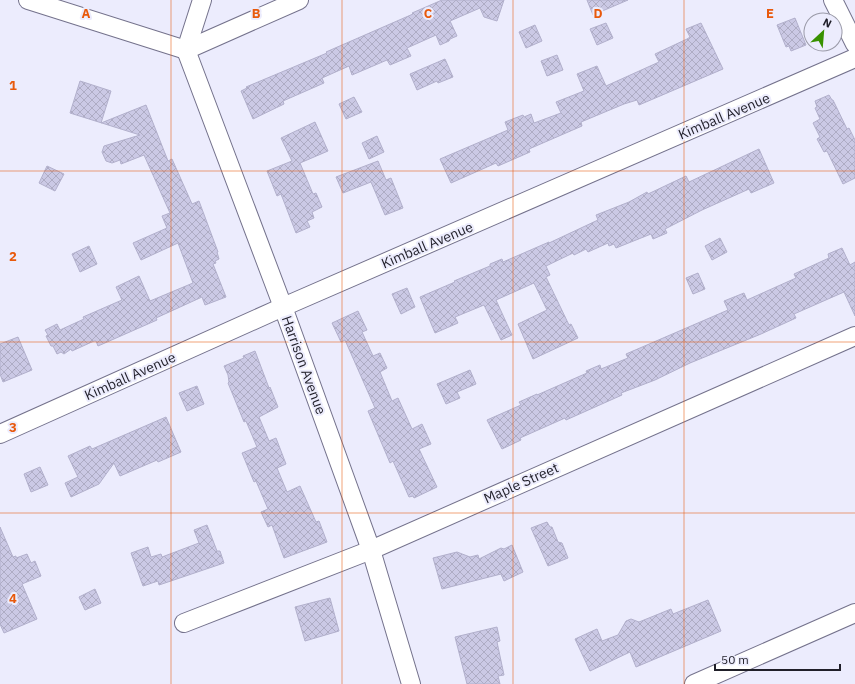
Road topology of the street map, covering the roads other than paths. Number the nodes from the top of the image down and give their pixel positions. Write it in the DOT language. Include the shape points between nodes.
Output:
graph roads {
  1 [pos="28,0"];
  2 [pos="202,0"];
  3 [pos="299,0"];
  4 [pos="833,0"];
  5 [pos="851,25"];
  6 [pos="855,44"];
  7 [pos="186,50"];
  8 [pos="855,58"];
  9 [pos="283,307"];
  10 [pos="855,336"];
  11 [pos="0,434"];
  12 [pos="371,550"];
  13 [pos="855,613"];
  14 [pos="184,623"];
  15 [pos="411,684"];
  16 [pos="694,684"];
  1 -- 7 [label="street"];
  2 -- 7 [label="street"];
  3 -- 7 [label="street"];
  4 -- 5 [label="street"];
  5 -- 6 [label="street"];
  7 -- 9 [label="street, Harrison Avenue"];
  8 -- 9 [label="street, Kimball Avenue"];
  9 -- 11 [label="street, Kimball Avenue"];
  9 -- 12 [label="street, Harrison Avenue"];
  10 -- 12 [label="street, Maple Street"];
  12 -- 14 [label="street, Maple Street"];
  12 -- 15 [label="street, Harrison Avenue"];
  13 -- 16 [label="street"];
}
